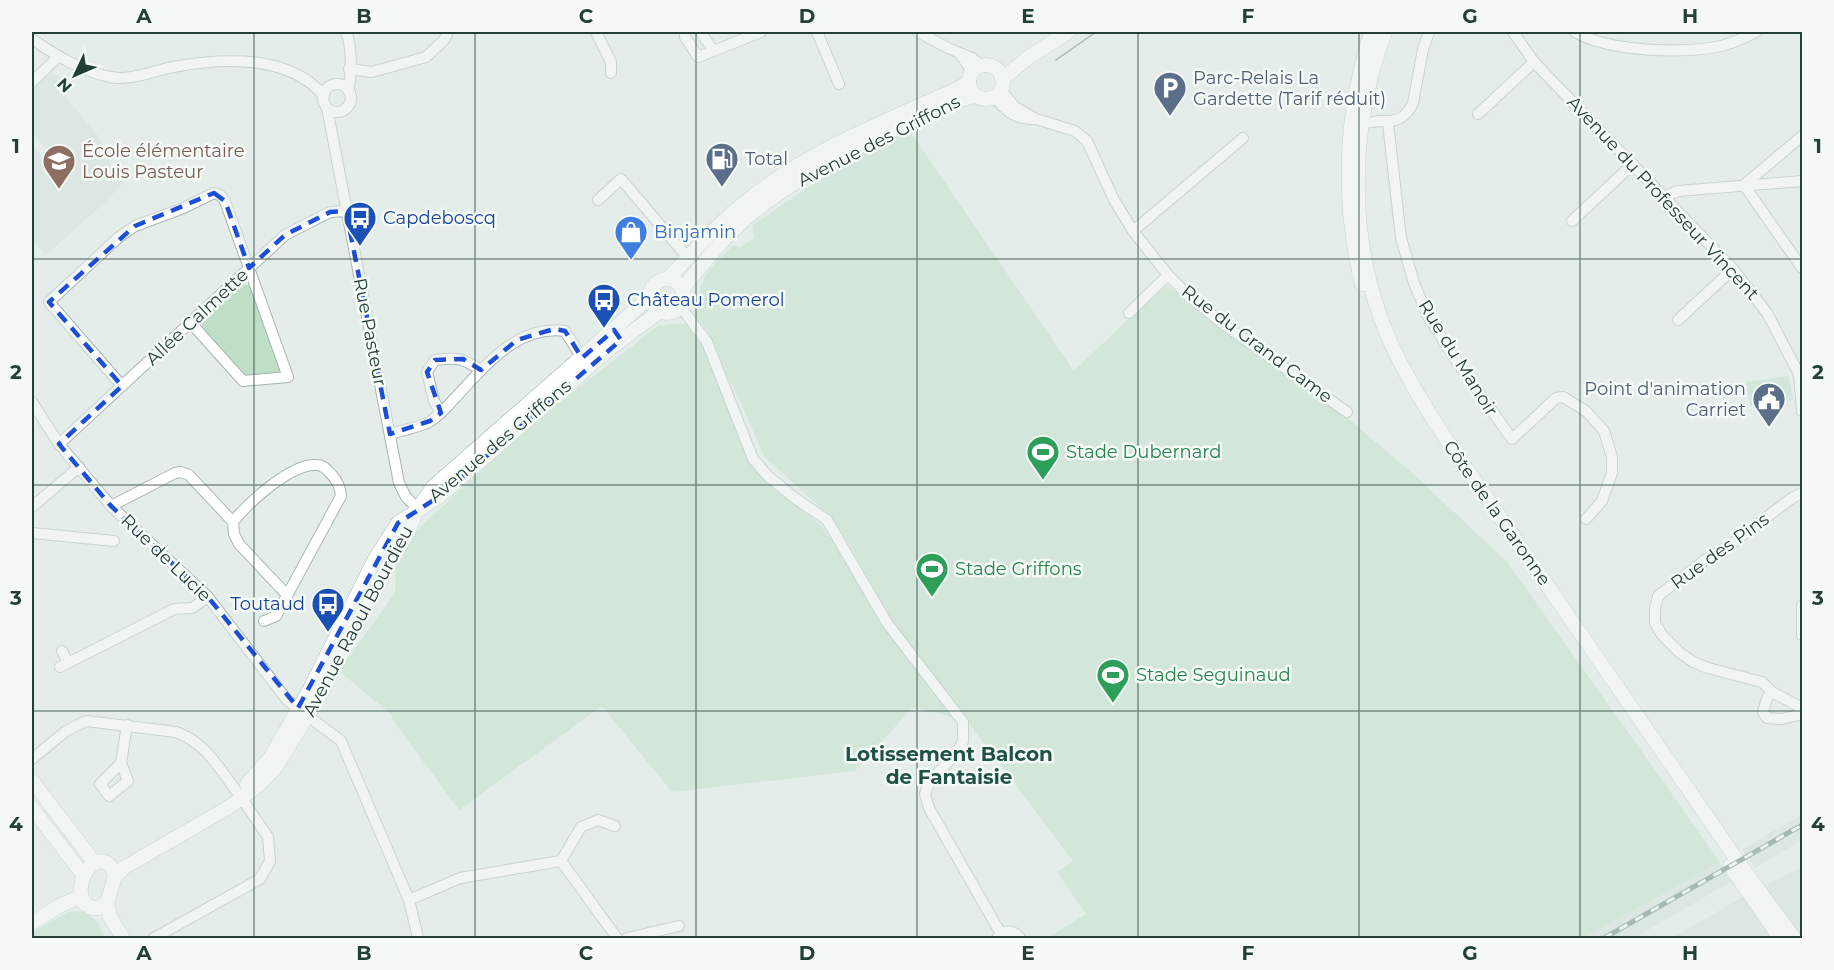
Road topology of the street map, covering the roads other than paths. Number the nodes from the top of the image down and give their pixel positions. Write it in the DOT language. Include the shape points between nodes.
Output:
graph roads {
  1 [pos="346,32"];
  2 [pos="448,32"];
  3 [pos="596,32"];
  4 [pos="685,32"];
  5 [pos="701,32"];
  6 [pos="761,32"];
  7 [pos="817,32"];
  8 [pos="918,32"];
  9 [pos="1068,32"];
  10 [pos="1371,32"];
  11 [pos="1385,32"];
  12 [pos="1429,32"];
  13 [pos="1513,32"];
  14 [pos="1575,32"];
  15 [pos="1756,32"];
  16 [pos="32,39"];
  17 [pos="713,51"];
  18 [pos="58,57"];
  19 [pos="1029,57"];
  20 [pos="1534,62"];
  21 [pos="349,69"];
  22 [pos="979,72"];
  23 [pos="611,73"];
  24 [pos="32,82"];
  25 [pos="839,84"];
  26 [pos="999,89"];
  27 [pos="330,90"];
  28 [pos="348,90"];
  29 [pos="975,96"];
  30 [pos="1359,105"];
  31 [pos="327,108"];
  32 [pos="344,111"];
  33 [pos="1478,114"];
  34 [pos="1384,122"];
  35 [pos="1361,123"];
  36 [pos="1803,136"];
  37 [pos="1243,138"];
  38 [pos="336,150"];
  39 [pos="1633,164"];
  40 [pos="1803,181"];
  41 [pos="1744,185"];
  42 [pos="1664,197"];
  43 [pos="598,200"];
  44 [pos="346,211"];
  45 [pos="1572,221"];
  46 [pos="1132,231"];
  47 [pos="687,258"];
  48 [pos="249,268"];
  49 [pos="1803,268"];
  50 [pos="1733,269"];
  51 [pos="1168,275"];
  52 [pos="668,279"];
  53 [pos="682,290"];
  54 [pos="650,297"];
  55 [pos="680,306"];
  56 [pos="660,311"];
  57 [pos="1129,313"];
  58 [pos="1678,320"];
  59 [pos="190,322"];
  60 [pos="617,335"];
  61 [pos="582,358"];
  62 [pos="481,370"];
  63 [pos="1801,372"];
  64 [pos="122,386"];
  65 [pos="32,402"];
  66 [pos="1803,411"];
  67 [pos="1347,412"];
  68 [pos="441,413"];
  69 [pos="37,421"];
  70 [pos="390,434"];
  71 [pos="60,444"];
  72 [pos="79,467"];
  73 [pos="1803,493"];
  74 [pos="111,506"];
  75 [pos="32,507"];
  76 [pos="418,509"];
  77 [pos="1586,519"];
  78 [pos="233,522"];
  79 [pos="32,533"];
  80 [pos="114,541"];
  81 [pos="288,595"];
  82 [pos="208,597"];
  83 [pos="1803,606"];
  84 [pos="264,621"];
  85 [pos="1803,635"];
  86 [pos="62,651"];
  87 [pos="1772,692"];
  88 [pos="1803,708"];
  89 [pos="303,712"];
  90 [pos="1803,714"];
  91 [pos="126,725"];
  92 [pos="32,759"];
  93 [pos="121,764"];
  94 [pos="32,781"];
  95 [pos="240,795"];
  96 [pos="32,808"];
  97 [pos="615,826"];
  98 [pos="561,861"];
  99 [pos="106,868"];
  100 [pos="84,876"];
  101 [pos="80,897"];
  102 [pos="408,900"];
  103 [pos="101,905"];
  104 [pos="32,923"];
  105 [pos="679,927"];
  106 [pos="999,936"];
  107 [pos="116,939"];
  108 [pos="123,939"];
  109 [pos="154,939"];
  110 [pos="418,939"];
  111 [pos="617,939"];
  112 [pos="627,939"];
  113 [pos="1020,939"];
  114 [pos="1780,939"];
  115 [pos="1794,939"];
  1 -- 21 [label="street" via="351,56"];
  2 -- 21 [label="street" via="426,57 372,72"];
  3 -- 23 [label="street" via="611,62"];
  4 -- 17 [label="street" via="698,57"];
  5 -- 17 [label="street"];
  6 -- 17 [label="street"];
  7 -- 25 [label="street"];
  8 -- 22 [label="street" via="972,58"];
  9 -- 19 [label="street, Avenue des Griffons"];
  10 -- 30 [label="street, Côte de la Garonne" via="1362,62"];
  11 -- 30 [label="street, Côte de la Garonne"];
  12 -- 34 [label="street" via="1410,111 1402,118"];
  13 -- 20 [label="street, Avenue du Professeur Vincent"];
  14 -- 15 [label="street" via="1603,43 1659,50 1723,45"];
  16 -- 18 [label="street"];
  18 -- 24 [label="street"];
  18 -- 27 [label="street" via="110,77 237,60 258,63"];
  19 -- 22 [label="street, Avenue des Griffons"];
  19 -- 26 [label="street, Avenue des Griffons"];
  20 -- 33 [label="street"];
  20 -- 39 [label="street, Avenue du Professeur Vincent"];
  21 -- 27 [label="street"];
  21 -- 28 [label="street"];
  22 -- 26 [label="street" via="998,70"];
  22 -- 29 [label="street" via="971,92"];
  22 -- 47 [label="street, Avenue des Griffons" via="959,88 841,142 776,179 729,216"];
  26 -- 29 [label="street" via="984,99"];
  26 -- 46 [label="street, Rue du Grand Came" via="1003,109 1024,120 1036,119 1075,131 1087,141"];
  27 -- 28 [label="street" via="343,86"];
  27 -- 31 [label="street"];
  28 -- 32 [label="street" via="350,105"];
  29 -- 53 [label="street, Avenue des Griffons" via="924,115 769,200 728,235"];
  30 -- 34 [label="street"];
  30 -- 35 [label="street, Côte de la Garonne"];
  30 -- 114 [label="street, Côte de la Garonne" via="1347,172 1355,257 1380,341 1399,381"];
  31 -- 32 [label="street" via="336,113"];
  31 -- 38 [label="street, Rue Pasteur"];
  32 -- 38 [label="street, Rue Pasteur"];
  34 -- 35 [label="street"];
  34 -- 77 [label="street, Rue du Manoir" via="1401,238 1414,283 1427,314 1455,359 1512,439 1556,398 1563,397 1586,411 1604,431 1612,457 1611,473 1602,501"];
  35 -- 115 [label="street, Côte de la Garonne" via="1359,211 1365,255 1388,337 1407,376 1448,442"];
  36 -- 41 [label="street"];
  37 -- 46 [label="street"];
  38 -- 44 [label="street, Rue Pasteur"];
  39 -- 42 [label="street, Avenue du Professeur Vincent"];
  39 -- 45 [label="street"];
  40 -- 41 [label="street"];
  41 -- 42 [label="street" via="1678,191"];
  41 -- 49 [label="street"];
  42 -- 50 [label="street, Avenue du Professeur Vincent"];
  43 -- 47 [label="street" via="621,179"];
  44 -- 48 [label="street, Allée Calmette" via="330,212 285,235"];
  44 -- 70 [label="street, Rue Pasteur"];
  46 -- 51 [label="street, Rue du Grand Came"];
  47 -- 52 [label="street, Avenue des Griffons"];
  48 -- 59 [label="street, Allée Calmette"];
  48 -- 59 [label="street" via="288,377 243,381"];
  48 -- 64 [label="street" via="225,201 214,193 135,226 49,302"];
  50 -- 58 [label="street"];
  50 -- 63 [label="street, Avenue du Professeur Vincent" via="1767,313"];
  51 -- 57 [label="street"];
  51 -- 67 [label="street, Rue du Grand Came" via="1226,326"];
  52 -- 53 [label="street"];
  52 -- 54 [label="street" via="655,284"];
  53 -- 55 [label="street"];
  54 -- 56 [label="street"];
  54 -- 60 [label="street, Avenue des Griffons"];
  55 -- 56 [label="street" via="670,312"];
  55 -- 106 [label="street" via="707,342 753,459 796,500 827,520 887,622 963,722 963,741 957,753 930,781 925,794"];
  56 -- 60 [label="street, Avenue des Griffons"];
  59 -- 64 [label="street, Allée Calmette"];
  60 -- 61 [label="street, Avenue des Griffons"];
  60 -- 76 [label="street, Avenue des Griffons" via="580,373 440,496"];
  61 -- 62 [label="street" via="565,331 554,329 517,340"];
  61 -- 76 [label="street, Avenue des Griffons" via="433,487"];
  62 -- 68 [label="street"];
  62 -- 68 [label="street" via="456,357 435,360 427,372"];
  63 -- 66 [label="street"];
  64 -- 71 [label="street, Allée Calmette"];
  65 -- 69 [label="street, Rue de Lucie"];
  68 -- 70 [label="street" via="430,421"];
  69 -- 71 [label="street, Rue de Lucie"];
  70 -- 76 [label="street, Rue Pasteur" via="399,483"];
  71 -- 72 [label="street, Rue de Lucie"];
  72 -- 74 [label="street, Rue de Lucie"];
  72 -- 75 [label="street"];
  73 -- 87 [label="street, Rue des Pins" via="1658,596 1654,608 1655,622 1662,635 1678,652 1708,668 1762,682"];
  74 -- 78 [label="street" via="181,472 189,475"];
  74 -- 82 [label="street, Rue de Lucie"];
  76 -- 89 [label="street, Avenue Raoul Bourdieu"];
  78 -- 81 [label="street" via="239,544"];
  78 -- 81 [label="street" via="271,485 305,466 324,466 337,480 341,496"];
  79 -- 80 [label="street"];
  81 -- 84 [label="street" via="276,616"];
  82 -- 86 [label="street" via="192,608 174,609 64,665"];
  82 -- 89 [label="street, Rue de Lucie" via="287,700"];
  83 -- 85 [label="street"];
  87 -- 88 [label="street, Rue des Pins"];
  87 -- 90 [label="street" via="1763,708 1767,718"];
  89 -- 95 [label="street, Avenue Raoul Bourdieu" via="276,767"];
  89 -- 102 [label="street, Rue de Lucie" via="341,741"];
  91 -- 92 [label="street" via="78,723"];
  91 -- 93 [label="street"];
  91 -- 95 [label="street" via="190,737 202,746"];
  93 -- 93 [label="street" via="100,784 110,796 128,781"];
  94 -- 99 [label="street"];
  95 -- 99 [label="street, Avenue Raoul Bourdieu" via="125,867"];
  95 -- 109 [label="street" via="268,837 270,861 260,879"];
  96 -- 100 [label="street"];
  97 -- 98 [label="street" via="598,820 581,827"];
  98 -- 102 [label="street" via="460,878"];
  98 -- 111 [label="street"];
  99 -- 100 [label="street, Avenue Raoul Bourdieu" via="86,870"];
  99 -- 103 [label="street"];
  100 -- 101 [label="street, Avenue Raoul Bourdieu"];
  101 -- 103 [label="street" via="89,907"];
  101 -- 104 [label="street"];
  102 -- 110 [label="street, Rue de Lucie"];
  103 -- 107 [label="street"];
  103 -- 108 [label="street"];
  105 -- 112 [label="street"];
  106 -- 113 [label="street" via="1013,932"];
}
